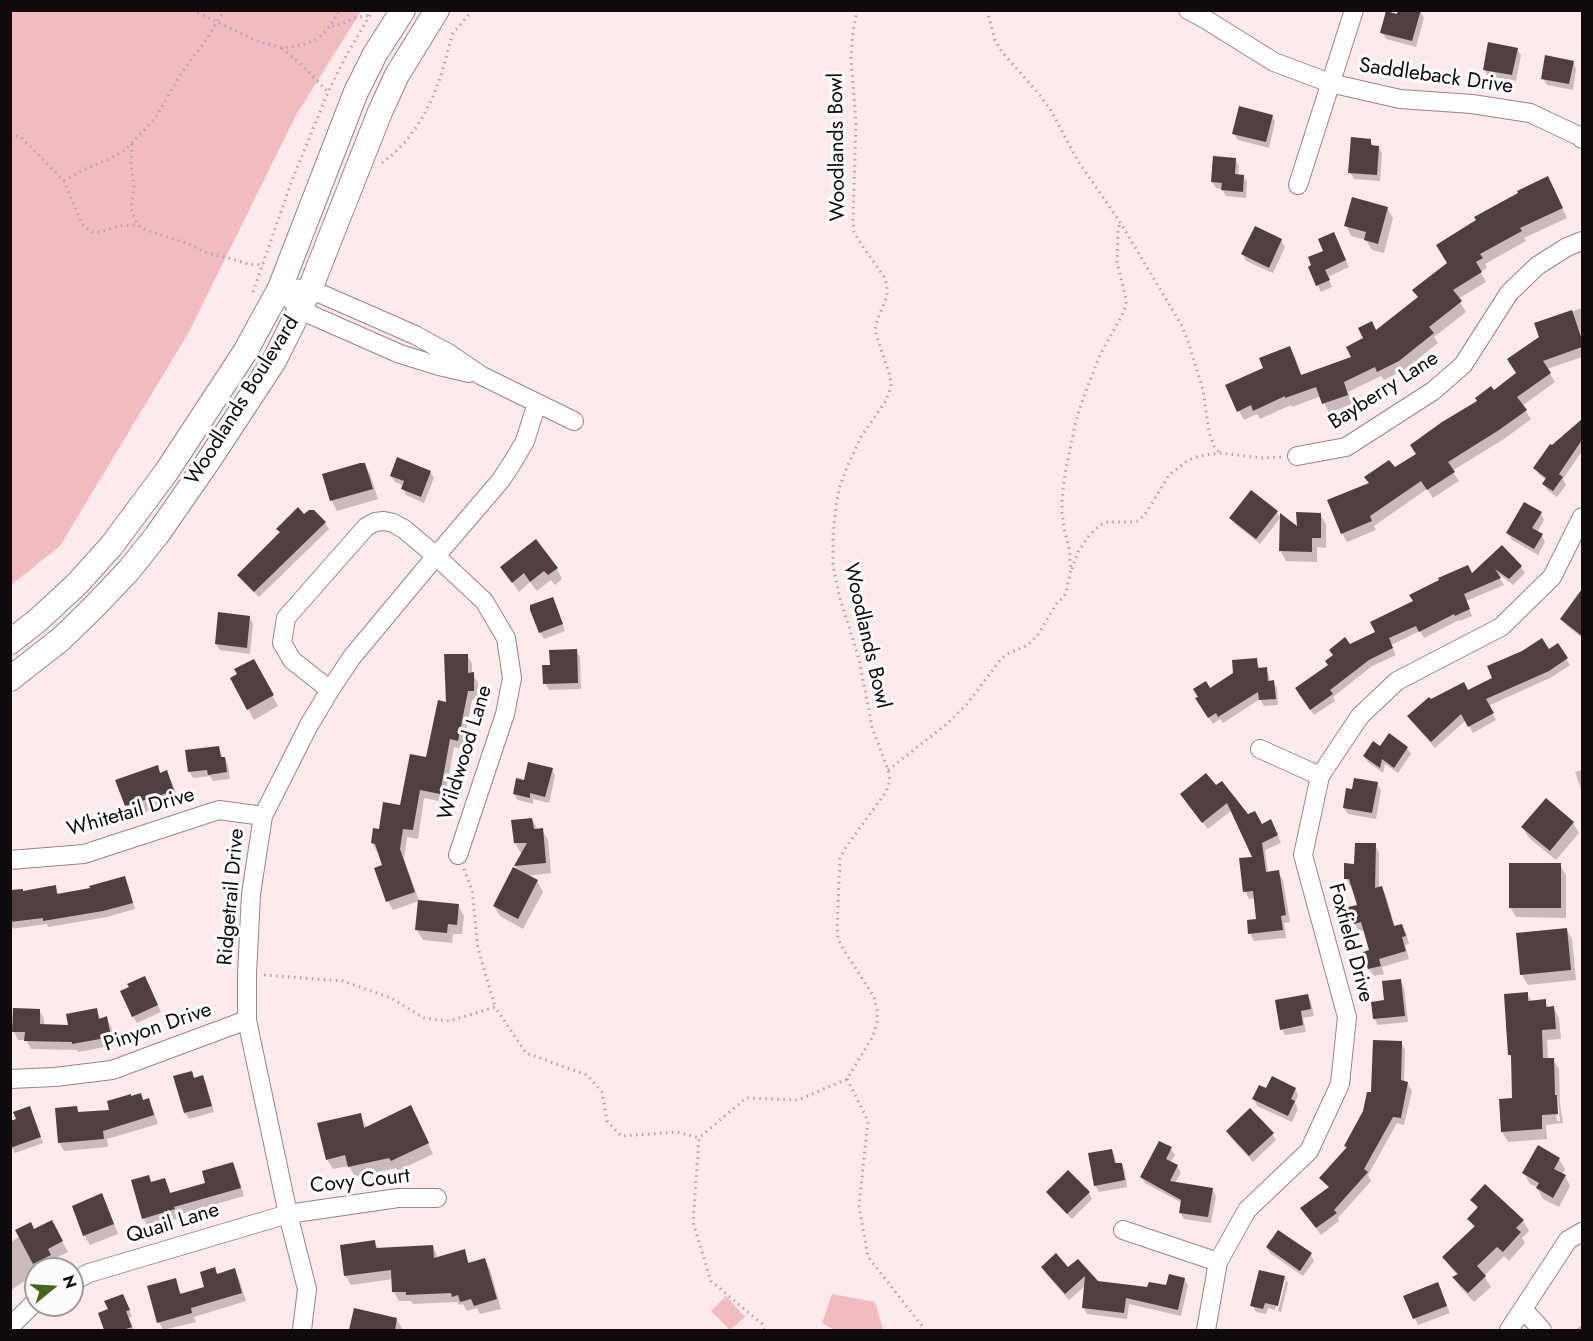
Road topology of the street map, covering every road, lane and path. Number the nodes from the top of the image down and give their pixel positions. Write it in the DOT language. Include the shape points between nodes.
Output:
graph roads {
  1 [pos="192,10"];
  2 [pos="224,10"];
  3 [pos="340,10"];
  4 [pos="373,10"];
  5 [pos="403,10"];
  6 [pos="437,10"];
  7 [pos="472,10"];
  8 [pos="857,10"];
  9 [pos="987,10"];
  10 [pos="1188,10"];
  11 [pos="1354,10"];
  12 [pos="370,15"];
  13 [pos="217,23"];
  14 [pos="330,26"];
  15 [pos="282,48"];
  16 [pos="1330,83"];
  17 [pos="328,92"];
  18 [pos="10,135"];
  19 [pos="1582,140"];
  20 [pos="133,142"];
  21 [pos="377,167"];
  22 [pos="64,181"];
  23 [pos="1298,185"];
  24 [pos="1120,222"];
  25 [pos="137,225"];
  26 [pos="1582,241"];
  27 [pos="264,265"];
  28 [pos="280,288"];
  29 [pos="305,299"];
  30 [pos="250,300"];
  31 [pos="537,403"];
  32 [pos="574,421"];
  33 [pos="1220,453"];
  34 [pos="1297,456"];
  35 [pos="1582,517"];
  36 [pos="436,556"];
  37 [pos="1071,570"];
  38 [pos="10,642"];
  39 [pos="10,679"];
  40 [pos="330,690"];
  41 [pos="1260,749"];
  42 [pos="888,770"];
  43 [pos="1320,776"];
  44 [pos="263,816"];
  45 [pos="458,855"];
  46 [pos="10,860"];
  47 [pos="247,974"];
  48 [pos="495,1007"];
  49 [pos="248,1020"];
  50 [pos="10,1079"];
  51 [pos="847,1079"];
  52 [pos="699,1138"];
  53 [pos="437,1198"];
  54 [pos="288,1214"];
  55 [pos="1123,1230"];
  56 [pos="1582,1232"];
  57 [pos="1218,1262"];
  58 [pos="84,1276"];
  59 [pos="1522,1309"];
  60 [pos="24,1314"];
  61 [pos="10,1327"];
  62 [pos="302,1330"];
  63 [pos="764,1330"];
  64 [pos="924,1330"];
  65 [pos="1206,1330"];
  66 [pos="1509,1330"];
  67 [pos="1542,1330"];
  1 -- 13 [label="path"];
  2 -- 13 [label="path"];
  3 -- 14 [label="path"];
  4 -- 12 [label="path"];
  5 -- 28 [label="street, Woodlands Boulevard" via="356,92"];
  6 -- 29 [label="street, Woodlands Boulevard" via="397,75 380,112"];
  7 -- 21 [label="path" via="453,33 433,97 421,120 407,140"];
  8 -- 42 [label="path, Woodlands Bowl" via="851,58 856,123 853,221 854,232 885,278 887,296 875,331 891,385 885,402 861,437 840,486 834,565 872,727"];
  9 -- 24 [label="path" via="1002,52 1043,99 1078,161"];
  10 -- 16 [label="street, Saddleback Drive" via="1274,62"];
  11 -- 16 [label="street"];
  12 -- 14 [label="path"];
  12 -- 17 [label="path"];
  13 -- 15 [label="path"];
  13 -- 20 [label="path" via="156,117"];
  14 -- 15 [label="path" via="319,38"];
  15 -- 17 [label="path"];
  16 -- 19 [label="street, Saddleback Drive" via="1400,99 1530,113"];
  16 -- 23 [label="street"];
  17 -- 27 [label="path" via="291,183"];
  18 -- 22 [label="path" via="21,137"];
  20 -- 22 [label="path" via="125,150"];
  20 -- 25 [label="path" via="131,208"];
  22 -- 25 [label="path" via="82,224 92,232"];
  24 -- 33 [label="path" via="1182,326 1203,390 1209,432"];
  24 -- 37 [label="path" via="1117,262 1126,305 1083,399 1065,474 1062,513"];
  25 -- 27 [label="path" via="207,253"];
  26 -- 34 [label="street, Bayberry Lane" via="1537,266 1509,293 1463,365 1433,391 1346,447"];
  27 -- 30 [label="path"];
  28 -- 29 [label="street"];
  28 -- 38 [label="street, Woodlands Boulevard" via="245,352 167,471 112,545 77,584"];
  29 -- 31 [label="street" via="400,354 482,376"];
  29 -- 39 [label="street, Woodlands Boulevard" via="274,361 157,535 93,608"];
  31 -- 32 [label="street"];
  31 -- 36 [label="street, Ridgetrail Drive" via="525,441 501,480"];
  33 -- 34 [label="path" via="1263,458"];
  33 -- 37 [label="path" via="1199,456 1177,468 1137,521 1100,525 1078,552"];
  35 -- 43 [label="street, Foxfield Drive" via="1552,576 1501,627 1396,681 1360,716"];
  36 -- 40 [label="street, Ridgetrail Drive" via="352,657"];
  36 -- 40 [label="street, Wildwood Lane" via="404,529 384,521 375,522 366,527 286,618 282,643 292,660"];
  36 -- 45 [label="street, Wildwood Lane" via="484,601 506,638 512,678 505,714"];
  37 -- 42 [label="path" via="1066,593 1037,636 1001,659 948,723"];
  40 -- 44 [label="street, Ridgetrail Drive"];
  41 -- 43 [label="street"];
  42 -- 51 [label="path" via="886,792 840,859 838,939 874,997 877,1010 873,1036"];
  43 -- 57 [label="street, Foxfield Drive" via="1303,855 1347,1017 1340,1084 1310,1151 1247,1210"];
  44 -- 46 [label="street, Whitetail Drive" via="219,810 84,854"];
  44 -- 47 [label="street, Ridgetrail Drive" via="251,894"];
  45 -- 48 [label="path" via="472,890 478,948"];
  47 -- 48 [label="path" via="343,981 391,998 424,1018 450,1021"];
  47 -- 49 [label="street, Ridgetrail Drive"];
  48 -- 52 [label="path" via="526,1053 587,1075 602,1092 607,1121 621,1136 677,1132"];
  49 -- 50 [label="street, Pinyon Drive" via="112,1070"];
  49 -- 54 [label="street, Ridgetrail Drive"];
  51 -- 52 [label="path" via="798,1100 746,1098"];
  51 -- 64 [label="path" via="868,1121 859,1206 868,1257"];
  52 -- 63 [label="path" via="693,1222 711,1281 762,1324"];
  53 -- 54 [label="street, Covy Court" via="398,1198"];
  54 -- 58 [label="street, Quail Lane"];
  54 -- 62 [label="street, Ridgetrail Drive" via="307,1289"];
  55 -- 57 [label="street"];
  56 -- 59 [label="street" via="1569,1240"];
  57 -- 65 [label="street, Foxfield Drive"];
  59 -- 66 [label="street"];
  59 -- 67 [label="street"];
  60 -- 61 [label="street"];
}
